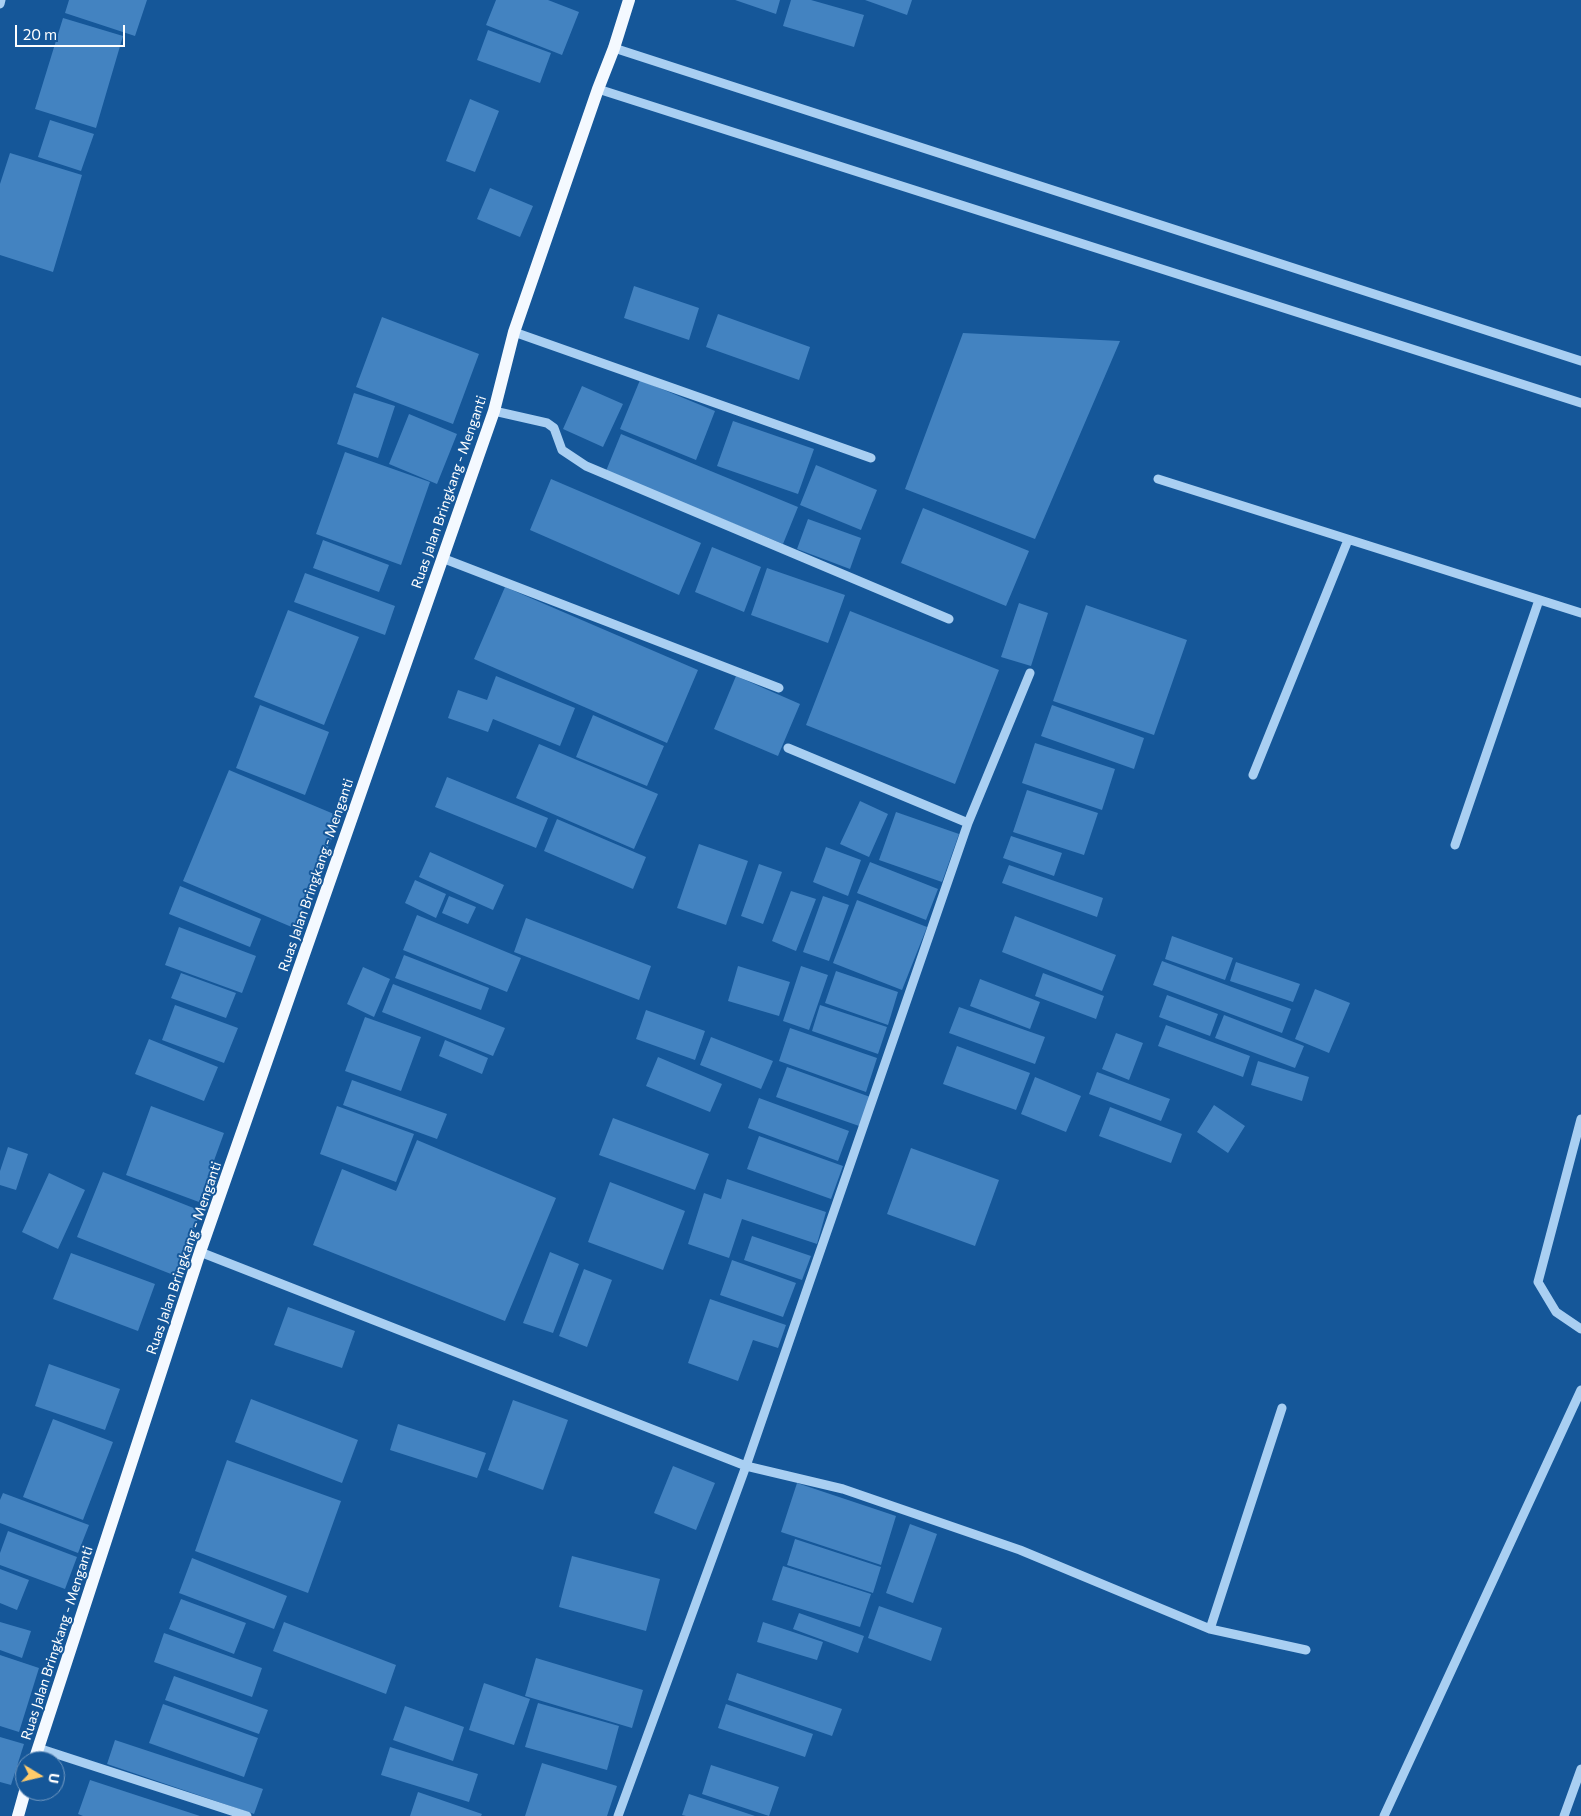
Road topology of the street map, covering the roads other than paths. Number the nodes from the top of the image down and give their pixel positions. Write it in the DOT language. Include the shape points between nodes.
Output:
graph roads {
  1 [pos="629,0"];
  2 [pos="614,48"];
  3 [pos="598,89"];
  4 [pos="514,332"];
  5 [pos="1581,361"];
  6 [pos="1581,403"];
  7 [pos="494,411"];
  8 [pos="871,458"];
  9 [pos="1158,479"];
  10 [pos="1348,540"];
  11 [pos="442,558"];
  12 [pos="1539,600"];
  13 [pos="1581,613"];
  14 [pos="949,619"];
  15 [pos="1030,673"];
  16 [pos="779,688"];
  17 [pos="788,748"];
  18 [pos="1253,775"];
  19 [pos="968,823"];
  20 [pos="1455,845"];
  21 [pos="1581,1120"];
  22 [pos="200,1252"];
  23 [pos="1581,1328"];
  24 [pos="1581,1390"];
  25 [pos="1282,1408"];
  26 [pos="746,1466"];
  27 [pos="1210,1629"];
  28 [pos="1306,1650"];
  29 [pos="38,1748"];
  30 [pos="37,1751"];
  31 [pos="1581,1770"];
  32 [pos="22,1801"];
  33 [pos="18,1816"];
  34 [pos="247,1816"];
  35 [pos="618,1816"];
  36 [pos="1384,1816"];
  37 [pos="1564,1816"];
  1 -- 2 [label="main road, Ruas Jalan Bringkang - Menganti"];
  2 -- 3 [label="main road, Ruas Jalan Bringkang - Menganti"];
  2 -- 5 [label="street"];
  3 -- 4 [label="main road, Ruas Jalan Bringkang - Menganti"];
  3 -- 6 [label="street"];
  4 -- 7 [label="main road, Ruas Jalan Bringkang - Menganti"];
  4 -- 8 [label="street"];
  7 -- 11 [label="main road, Ruas Jalan Bringkang - Menganti"];
  7 -- 14 [label="street" via="547,423 554,428 562,450 586,466"];
  9 -- 10 [label="street"];
  10 -- 12 [label="street"];
  10 -- 18 [label="street"];
  11 -- 16 [label="street"];
  11 -- 22 [label="main road, Ruas Jalan Bringkang - Menganti"];
  12 -- 13 [label="street"];
  12 -- 20 [label="street"];
  15 -- 19 [label="street"];
  17 -- 19 [label="street"];
  19 -- 26 [label="street"];
  21 -- 23 [label="street" via="1538,1282 1556,1312"];
  22 -- 26 [label="street"];
  22 -- 29 [label="main road, Ruas Jalan Bringkang - Menganti"];
  24 -- 36 [label="street"];
  25 -- 27 [label="street"];
  26 -- 27 [label="street" via="843,1489 1020,1550"];
  26 -- 35 [label="street"];
  27 -- 28 [label="street"];
  29 -- 30 [label="main road, Ruas Jalan Bringkang - Menganti"];
  29 -- 34 [label="street"];
  31 -- 37 [label="street"];
  32 -- 33 [label="main road"];
}
